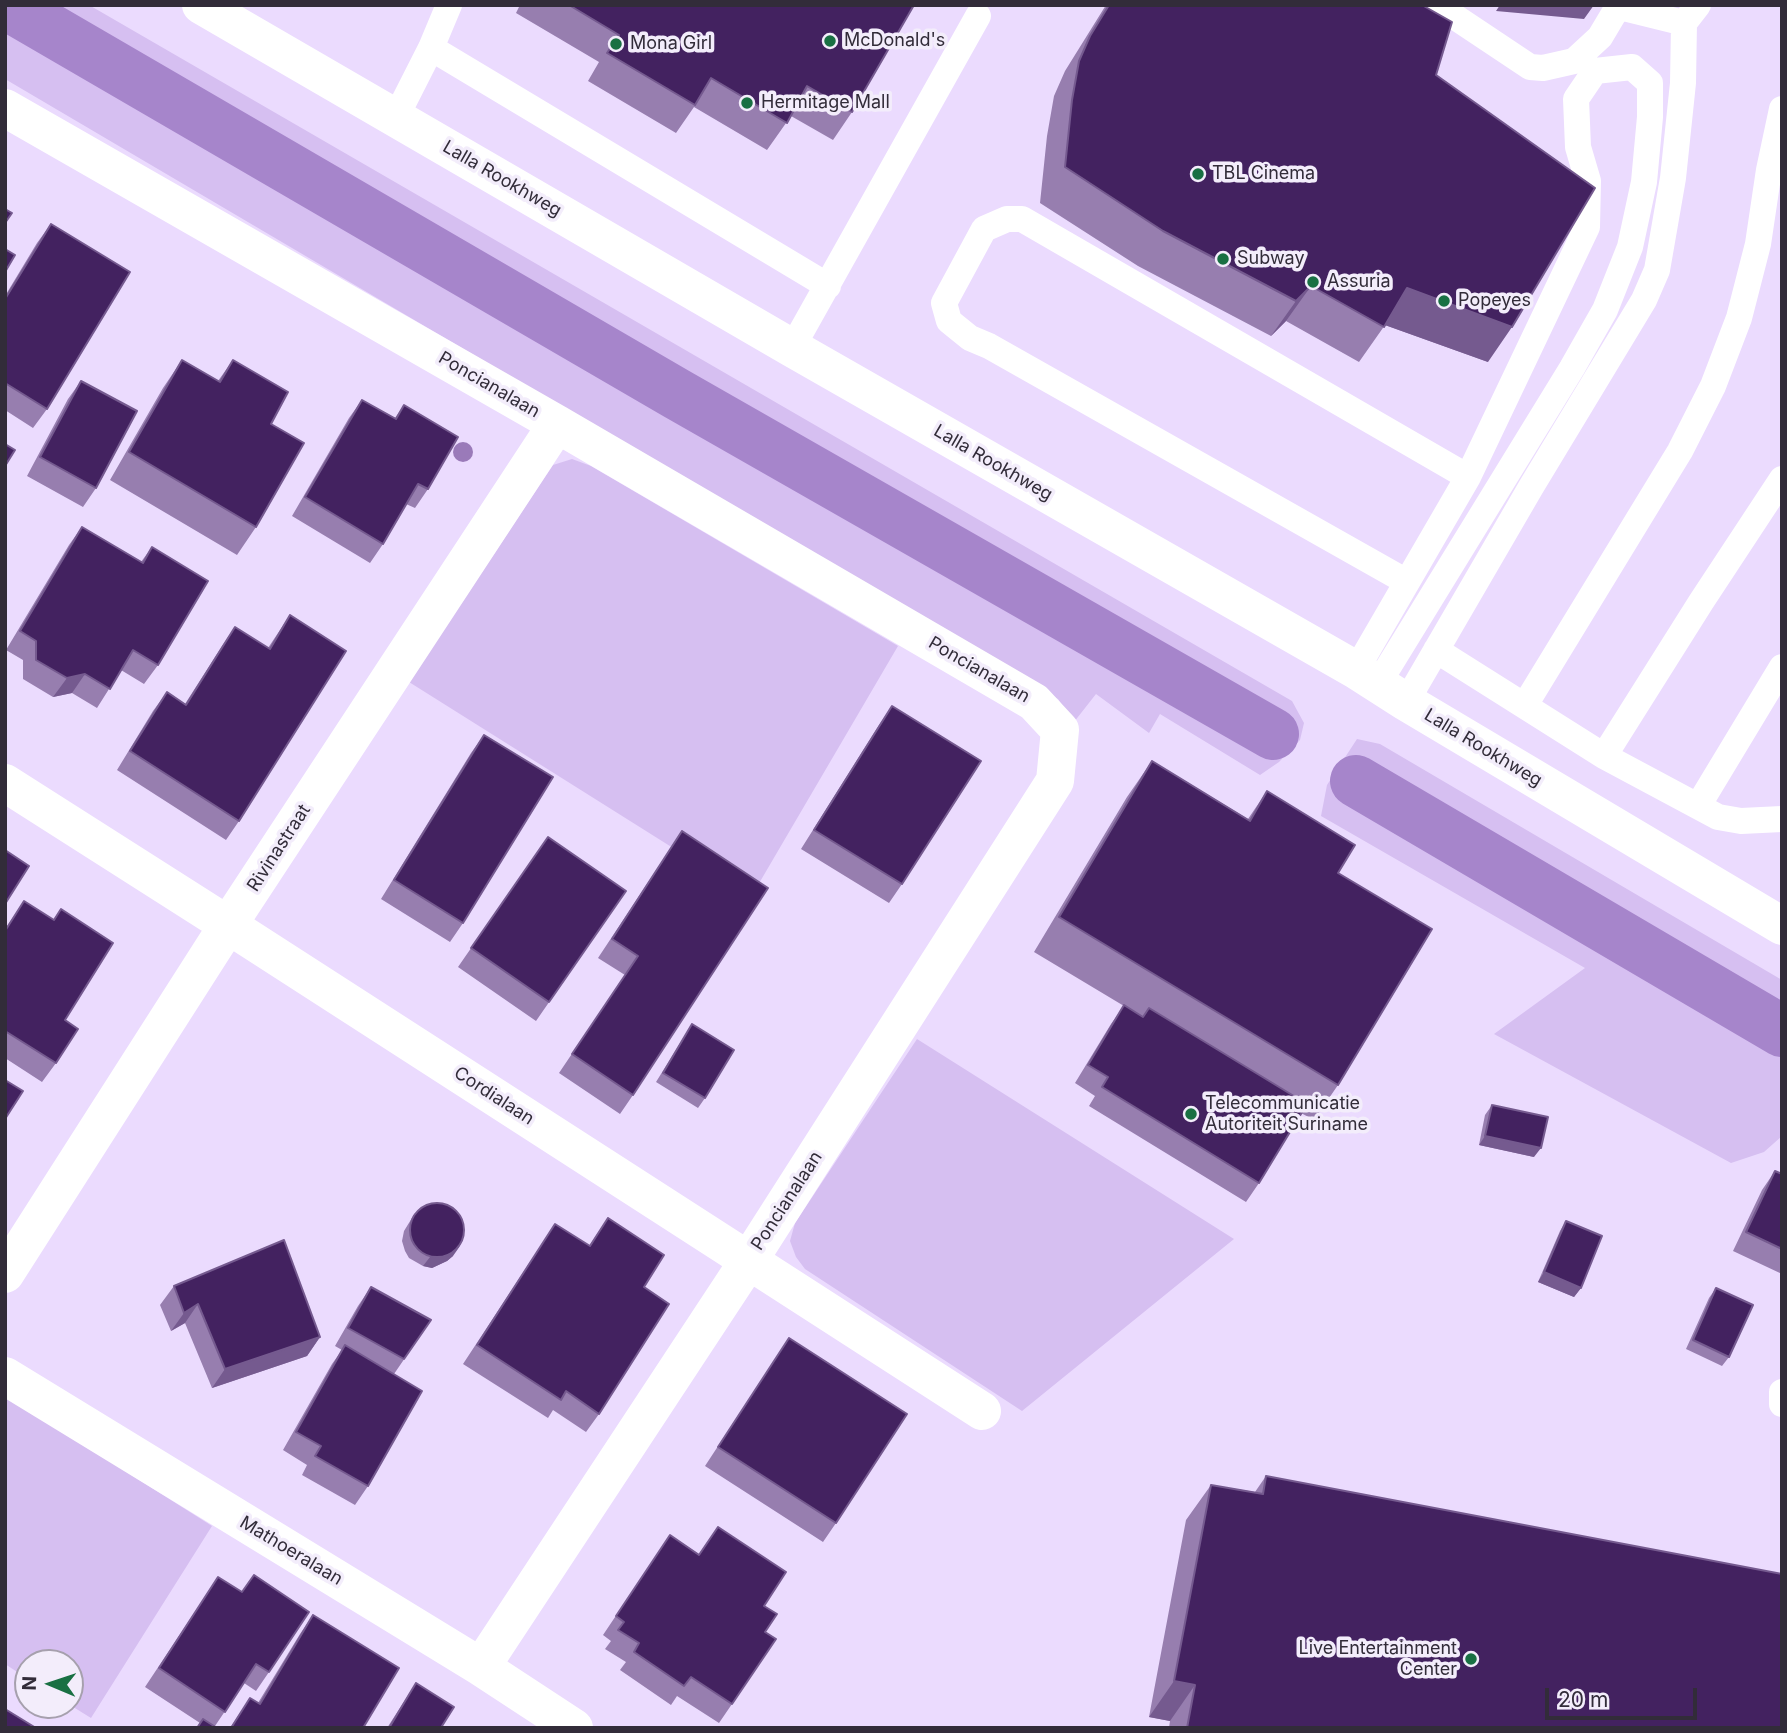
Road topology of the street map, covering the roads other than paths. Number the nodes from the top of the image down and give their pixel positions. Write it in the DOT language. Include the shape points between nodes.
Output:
graph roads {
  1 [pos="201,5"];
  2 [pos="449,5"];
  3 [pos="1437,5"];
  4 [pos="1619,6"];
  5 [pos="1691,14"];
  6 [pos="978,16"];
  7 [pos="431,48"];
  8 [pos="5,108"];
  9 [pos="1782,109"];
  10 [pos="396,117"];
  11 [pos="828,286"];
  12 [pos="792,348"];
  13 [pos="557,424"];
  14 [pos="1468,477"];
  15 [pos="1782,478"];
  16 [pos="1407,582"];
  17 [pos="1436,650"];
  18 [pos="1782,667"];
  19 [pos="1380,686"];
  20 [pos="1525,705"];
  21 [pos="1604,756"];
  22 [pos="5,783"];
  23 [pos="1698,806"];
  24 [pos="1782,819"];
  25 [pos="228,925"];
  26 [pos="1782,926"];
  27 [pos="749,1260"];
  28 [pos="5,1274"];
  29 [pos="5,1376"];
  30 [pos="1782,1392"];
  31 [pos="1782,1404"];
  32 [pos="982,1411"];
  33 [pos="481,1667"];
  34 [pos="574,1728"];
  1 -- 10 [label="street, Lalla Rookhweg"];
  2 -- 7 [label="lane"];
  3 -- 4 [label="lane" via="1530,67 1543,68 1574,61 1600,37"];
  4 -- 5 [label="lane"];
  5 -- 17 [label="lane" via="1673,178 1657,270 1644,300"];
  6 -- 11 [label="lane"];
  7 -- 10 [label="lane"];
  7 -- 11 [label="lane"];
  8 -- 13 [label="street, Poncianalaan"];
  9 -- 20 [label="lane" via="1758,244 1739,318 1713,386 1680,451"];
  10 -- 12 [label="street, Lalla Rookhweg"];
  11 -- 12 [label="lane"];
  12 -- 19 [label="street, Lalla Rookhweg"];
  13 -- 25 [label="street, Rivinastraat"];
  13 -- 27 [label="street, Poncianalaan" via="1034,702 1060,730 1055,781"];
  14 -- 16 [label="lane"];
  14 -- 16 [label="lane" via="1022,219 1007,219 984,229 944,303 949,321 970,338"];
  14 -- 19 [label="lane" via="1587,228 1588,181 1578,146 1576,99 1595,71 1632,67 1650,83 1644,183 1630,247 1605,310"];
  15 -- 21 [label="lane"];
  16 -- 19 [label="lane"];
  17 -- 19 [label="lane"];
  17 -- 20 [label="lane"];
  18 -- 23 [label="lane"];
  19 -- 26 [label="street, Lalla Rookhweg"];
  20 -- 21 [label="lane"];
  21 -- 23 [label="lane"];
  22 -- 25 [label="street, Cordialaan"];
  23 -- 24 [label="lane" via="1718,817 1741,821"];
  25 -- 27 [label="street, Cordialaan"];
  25 -- 28 [label="street, Rivinastraat"];
  27 -- 32 [label="street, Cordialaan"];
  27 -- 33 [label="street, Poncianalaan"];
  29 -- 33 [label="street, Mathoeralaan"];
  30 -- 31 [label="lane"];
  33 -- 34 [label="street, Mathoeralaan"];
}
